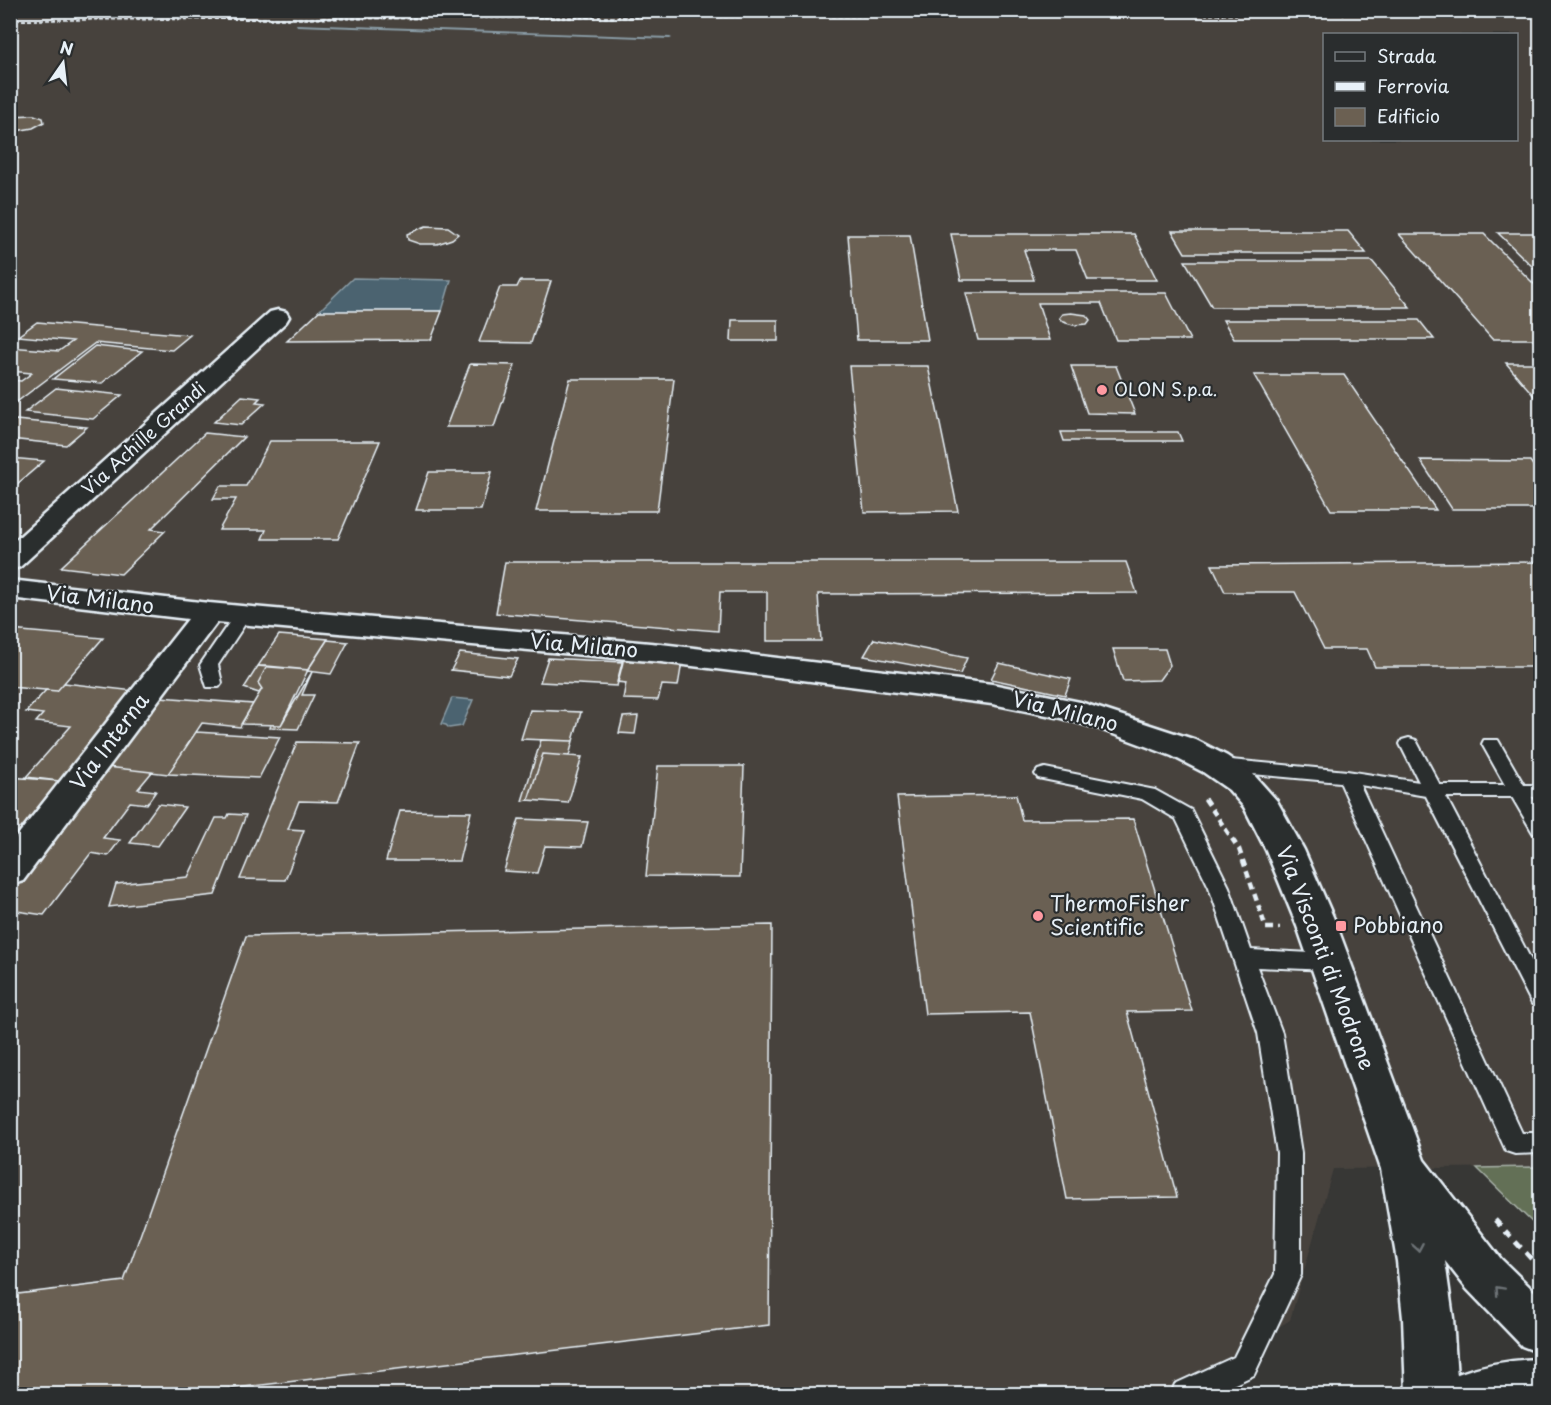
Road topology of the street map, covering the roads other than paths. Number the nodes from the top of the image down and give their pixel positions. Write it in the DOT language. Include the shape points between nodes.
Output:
graph roads {
  1 [pos="278,317"];
  2 [pos="10,561"];
  3 [pos="10,589"];
  4 [pos="209,612"];
  5 [pos="243,615"];
  6 [pos="213,683"];
  7 [pos="1152,736"];
  8 [pos="1409,744"];
  9 [pos="1491,744"];
  10 [pos="1215,764"];
  11 [pos="1045,774"];
  12 [pos="1347,777"];
  13 [pos="1434,791"];
  14 [pos="1519,791"];
  15 [pos="1540,791"];
  16 [pos="1540,828"];
  17 [pos="10,872"];
  18 [pos="1243,958"];
  19 [pos="1330,962"];
  20 [pos="1540,998"];
  21 [pos="1540,1143"];
  22 [pos="1404,1168"];
  23 [pos="1540,1330"];
  24 [pos="1540,1384"];
  25 [pos="1185,1395"];
  26 [pos="1432,1395"];
  27 [pos="1471,1395"];
  1 -- 2 [label="street, Via Achille Grandi"];
  3 -- 4 [label="street, Via Milano"];
  4 -- 5 [label="street, Via Milano"];
  4 -- 17 [label="street, Via Interna"];
  5 -- 6 [label="lane" via="209,665"];
  5 -- 7 [label="street, Via Milano" via="661,652 992,694 1068,709"];
  7 -- 10 [label="street, Via Visconti di Modrone"];
  8 -- 13 [label="lane"];
  9 -- 14 [label="lane"];
  10 -- 12 [label="lane"];
  10 -- 19 [label="street, Via Visconti di Modrone" via="1259,801 1285,850"];
  11 -- 18 [label="lane" via="1148,794 1184,815 1220,887"];
  12 -- 13 [label="lane"];
  12 -- 21 [label="lane" via="1515,1144"];
  13 -- 14 [label="lane"];
  13 -- 20 [label="lane"];
  14 -- 15 [label="lane"];
  14 -- 16 [label="lane"];
  18 -- 19 [label="lane"];
  18 -- 25 [label="lane" via="1270,1033 1289,1153 1288,1275 1244,1366"];
  19 -- 22 [label="street, Via Visconti di Modrone"];
  23 -- 22 [label="street, Via Visconti di Modrone, one-way" via="1484,1274"];
  22 -- 26 [label="street, Via Visconti di Modrone, one-way" via="1424,1284"];
  24 -- 27 [label="street" via="1512,1385"];
}
